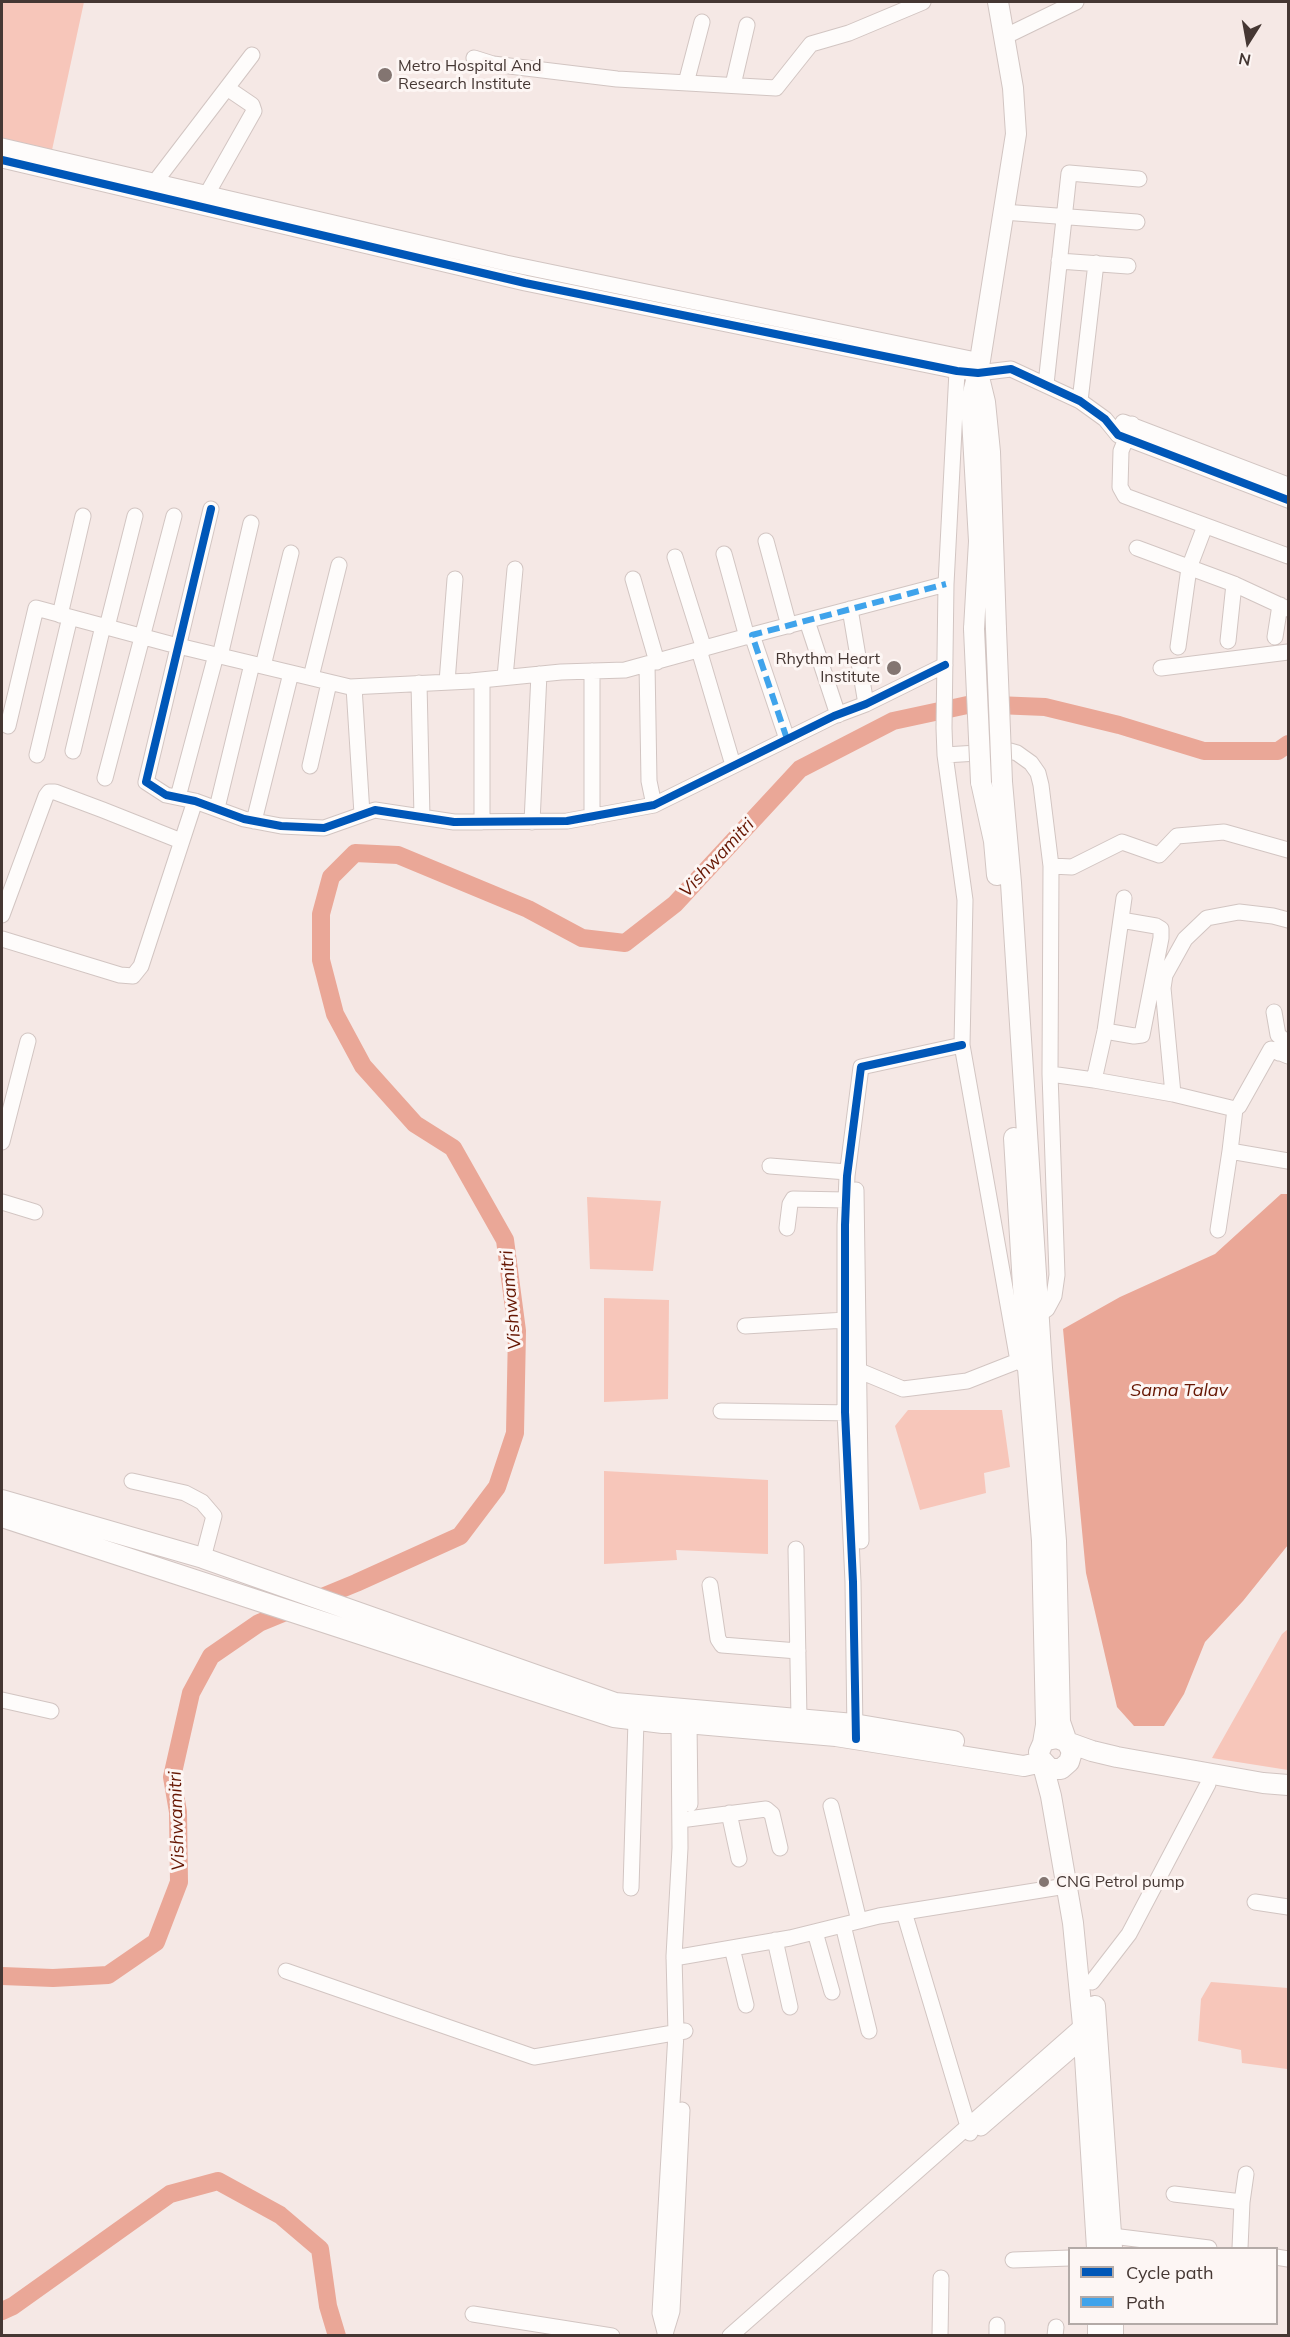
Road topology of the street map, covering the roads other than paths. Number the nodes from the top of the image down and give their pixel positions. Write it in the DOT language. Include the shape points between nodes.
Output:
graph roads {
  1 [pos="923,2"];
  2 [pos="984,2"];
  3 [pos="998,2"];
  4 [pos="1076,2"];
  5 [pos="1059,6"];
  6 [pos="702,22"];
  7 [pos="747,25"];
  8 [pos="1004,38"];
  9 [pos="252,55"];
  10 [pos="474,58"];
  11 [pos="686,82"];
  12 [pos="733,85"];
  13 [pos="227,88"];
  14 [pos="2,146"];
  15 [pos="2,160"];
  16 [pos="1008,177"];
  17 [pos="1139,179"];
  18 [pos="155,182"];
  19 [pos="207,194"];
  20 [pos="1003,212"];
  21 [pos="1065,216"];
  22 [pos="1137,222"];
  23 [pos="1059,261"];
  24 [pos="1096,263"];
  25 [pos="1128,266"];
  26 [pos="969,366"];
  27 [pos="1046,384"];
  28 [pos="1080,401"];
  29 [pos="1129,432"];
  30 [pos="1288,486"];
  31 [pos="1288,500"];
  32 [pos="211,508"];
  33 [pos="83,516"];
  34 [pos="135,516"];
  35 [pos="174,516"];
  36 [pos="251,523"];
  37 [pos="1205,526"];
  38 [pos="766,541"];
  39 [pos="1137,548"];
  40 [pos="291,553"];
  41 [pos="723,554"];
  42 [pos="1288,556"];
  43 [pos="675,557"];
  44 [pos="339,565"];
  45 [pos="515,568"];
  46 [pos="1189,568"];
  47 [pos="455,579"];
  48 [pos="633,579"];
  49 [pos="946,584"];
  50 [pos="1234,584"];
  51 [pos="1284,607"];
  52 [pos="849,609"];
  53 [pos="65,616"];
  54 [pos="807,621"];
  55 [pos="789,626"];
  56 [pos="105,627"];
  57 [pos="749,636"];
  58 [pos="1275,636"];
  59 [pos="142,637"];
  60 [pos="1228,641"];
  61 [pos="177,646"];
  62 [pos="1178,647"];
  63 [pos="701,649"];
  64 [pos="1288,652"];
  65 [pos="218,655"];
  66 [pos="652,663"];
  67 [pos="258,665"];
  68 [pos="945,668"];
  69 [pos="1161,668"];
  70 [pos="592,671"];
  71 [pos="291,673"];
  72 [pos="539,674"];
  73 [pos="311,677"];
  74 [pos="505,677"];
  75 [pos="482,680"];
  76 [pos="447,682"];
  77 [pos="329,683"];
  78 [pos="419,684"];
  79 [pos="354,687"];
  80 [pos="866,704"];
  81 [pos="838,715"];
  82 [pos="8,726"];
  83 [pos="788,739"];
  84 [pos="73,751"];
  85 [pos="37,755"];
  86 [pos="945,755"];
  87 [pos="733,765"];
  88 [pos="310,766"];
  89 [pos="105,778"];
  90 [pos="178,797"];
  91 [pos="195,801"];
  92 [pos="654,806"];
  93 [pos="217,808"];
  94 [pos="362,814"];
  95 [pos="422,817"];
  96 [pos="592,817"];
  97 [pos="254,820"];
  98 [pos="482,822"];
  99 [pos="532,822"];
  100 [pos="182,841"];
  101 [pos="1288,850"];
  102 [pos="1051,866"];
  103 [pos="1124,898"];
  104 [pos="2,915"];
  105 [pos="1121,920"];
  106 [pos="1288,920"];
  107 [pos="2,939"];
  108 [pos="1274,1012"];
  109 [pos="1105,1031"];
  110 [pos="28,1041"];
  111 [pos="962,1045"];
  112 [pos="1284,1054"];
  113 [pos="1050,1074"];
  114 [pos="1094,1080"];
  115 [pos="1173,1094"];
  116 [pos="1235,1109"];
  117 [pos="2,1142"];
  118 [pos="1230,1151"];
  119 [pos="1288,1161"];
  120 [pos="770,1166"];
  121 [pos="848,1167"];
  122 [pos="846,1200"];
  123 [pos="2,1202"];
  124 [pos="35,1212"];
  125 [pos="787,1228"];
  126 [pos="1218,1230"];
  127 [pos="1038,1314"];
  128 [pos="846,1320"];
  129 [pos="746,1326"];
  130 [pos="1023,1364"];
  131 [pos="852,1368"];
  132 [pos="721,1411"];
  133 [pos="852,1413"];
  134 [pos="132,1481"];
  135 [pos="2,1500"];
  136 [pos="2,1517"];
  137 [pos="796,1549"];
  138 [pos="203,1558"];
  139 [pos="1050,1559"];
  140 [pos="710,1585"];
  141 [pos="1051,1615"];
  142 [pos="439,1650"];
  143 [pos="798,1651"];
  144 [pos="2,1700"];
  145 [pos="51,1711"];
  146 [pos="799,1719"];
  147 [pos="636,1720"];
  148 [pos="688,1720"];
  149 [pos="859,1732"];
  150 [pos="1067,1742"];
  151 [pos="1042,1753"];
  152 [pos="1069,1762"];
  153 [pos="1208,1784"];
  154 [pos="1288,1785"];
  155 [pos="1288,1796"];
  156 [pos="831,1806"];
  157 [pos="729,1813"];
  158 [pos="685,1820"];
  159 [pos="780,1848"];
  160 [pos="739,1859"];
  161 [pos="1066,1886"];
  162 [pos="631,1888"];
  163 [pos="1255,1902"];
  164 [pos="1288,1907"];
  165 [pos="904,1912"];
  166 [pos="859,1921"];
  167 [pos="843,1925"];
  168 [pos="815,1932"];
  169 [pos="775,1940"];
  170 [pos="732,1948"];
  171 [pos="678,1957"];
  172 [pos="286,1971"];
  173 [pos="1092,1982"];
  174 [pos="832,1992"];
  175 [pos="746,2005"];
  176 [pos="790,2007"];
  177 [pos="869,2031"];
  178 [pos="1091,2031"];
  179 [pos="680,2032"];
  180 [pos="970,2132"];
  181 [pos="1246,2174"];
  182 [pos="1174,2194"];
  183 [pos="1242,2202"];
  184 [pos="1112,2246"];
  185 [pos="1160,2247"];
  186 [pos="1240,2247"];
  187 [pos="1068,2258"];
  188 [pos="1013,2260"];
  189 [pos="941,2278"];
  190 [pos="473,2314"];
  191 [pos="533,2330"];
  192 [pos="666,2335"];
  193 [pos="612,2336"];
  194 [pos="730,2336"];
  195 [pos="745,2336"];
  196 [pos="940,2336"];
  1 -- 12 [label="street" via="849,33 811,44 776,88"];
  2 -- 16 [label="main road" via="1000,90"];
  3 -- 8 [label="main road"];
  4 -- 5 [label="street"];
  5 -- 8 [label="street"];
  6 -- 11 [label="street"];
  7 -- 12 [label="street"];
  8 -- 16 [label="main road" via="1016,134"];
  9 -- 13 [label="street"];
  10 -- 11 [label="street" via="572,74"];
  11 -- 12 [label="street"];
  13 -- 18 [label="street"];
  13 -- 19 [label="street" via="252,105 254,111"];
  14 -- 18 [label="street"];
  15 -- 26 [label="street" via="525,283"];
  16 -- 20 [label="main road"];
  17 -- 21 [label="street" via="1068,173"];
  18 -- 19 [label="street"];
  19 -- 26 [label="street"];
  20 -- 21 [label="street"];
  20 -- 26 [label="main road"];
  21 -- 22 [label="street"];
  21 -- 23 [label="street"];
  23 -- 24 [label="street"];
  23 -- 27 [label="street"];
  24 -- 25 [label="street"];
  24 -- 28 [label="street"];
  26 -- 27 [label="street" via="1011,369"];
  26 -- 49 [label="street"];
  26 -- 127 [label="main road, bridge" via="985,402 990,452 1002,782"];
  26 -- 130 [label="main road, bridge" via="978,507 974,630 981,783 994,841 998,883"];
  27 -- 28 [label="street"];
  28 -- 29 [label="street"];
  29 -- 30 [label="street"];
  29 -- 31 [label="street"];
  29 -- 37 [label="street" via="1121,451 1122,492"];
  32 -- 61 [label="street"];
  33 -- 53 [label="street"];
  34 -- 56 [label="street"];
  35 -- 59 [label="street"];
  36 -- 65 [label="street"];
  37 -- 42 [label="street"];
  37 -- 46 [label="street"];
  38 -- 55 [label="street"];
  39 -- 46 [label="street"];
  40 -- 67 [label="street"];
  41 -- 57 [label="street"];
  43 -- 63 [label="street"];
  44 -- 73 [label="street"];
  45 -- 74 [label="street"];
  46 -- 50 [label="street"];
  46 -- 62 [label="street"];
  47 -- 76 [label="street"];
  48 -- 66 [label="street"];
  49 -- 52 [label="street"];
  49 -- 68 [label="street"];
  50 -- 51 [label="street"];
  50 -- 60 [label="street"];
  51 -- 58 [label="street"];
  52 -- 54 [label="street"];
  52 -- 80 [label="street"];
  53 -- 56 [label="street"];
  53 -- 82 [label="street" via="36,608"];
  53 -- 85 [label="street"];
  54 -- 55 [label="street"];
  54 -- 81 [label="street"];
  55 -- 57 [label="street"];
  56 -- 59 [label="street"];
  56 -- 84 [label="street"];
  57 -- 63 [label="street"];
  57 -- 83 [label="street"];
  59 -- 61 [label="street"];
  59 -- 89 [label="street"];
  61 -- 65 [label="street"];
  61 -- 90 [label="street" via="146,783"];
  63 -- 66 [label="street"];
  63 -- 87 [label="street"];
  64 -- 69 [label="street"];
  65 -- 67 [label="street"];
  65 -- 90 [label="street"];
  66 -- 70 [label="street" via="626,670"];
  66 -- 92 [label="street" via="649,781"];
  67 -- 71 [label="street"];
  67 -- 93 [label="street"];
  68 -- 80 [label="street"];
  68 -- 86 [label="street"];
  70 -- 72 [label="street"];
  70 -- 96 [label="street"];
  71 -- 73 [label="street"];
  71 -- 97 [label="street"];
  72 -- 74 [label="street"];
  72 -- 99 [label="street"];
  73 -- 77 [label="street"];
  74 -- 75 [label="street"];
  75 -- 76 [label="street"];
  75 -- 98 [label="street"];
  76 -- 78 [label="street"];
  77 -- 79 [label="street"];
  77 -- 88 [label="street"];
  78 -- 79 [label="street"];
  78 -- 95 [label="street"];
  79 -- 94 [label="street"];
  80 -- 81 [label="street"];
  81 -- 83 [label="street"];
  83 -- 87 [label="street"];
  86 -- 102 [label="street" via="1010,752 1031,763 1041,785"];
  86 -- 111 [label="street" via="965,900"];
  87 -- 92 [label="street"];
  90 -- 91 [label="street"];
  91 -- 93 [label="street"];
  91 -- 100 [label="street"];
  92 -- 96 [label="street"];
  93 -- 97 [label="street"];
  94 -- 95 [label="street" via="375,810"];
  94 -- 97 [label="street" via="324,828"];
  95 -- 98 [label="street"];
  96 -- 99 [label="street"];
  98 -- 99 [label="street"];
  100 -- 104 [label="street" via="49,792"];
  100 -- 107 [label="street" via="141,966 133,976"];
  101 -- 102 [label="street" via="1224,832 1177,836 1159,855 1122,842 1072,867"];
  102 -- 113 [label="street"];
  103 -- 105 [label="street"];
  105 -- 109 [label="street"];
  105 -- 109 [label="street" via="1156,926 1161,929 1161,938 1142,1035"];
  106 -- 115 [label="street" via="1239,912 1207,918 1185,939 1163,981"];
  108 -- 112 [label="street"];
  109 -- 114 [label="street"];
  110 -- 117 [label="street"];
  111 -- 121 [label="street" via="861,1067"];
  111 -- 130 [label="street"];
  112 -- 116 [label="street" via="1271,1049"];
  113 -- 114 [label="street"];
  113 -- 127 [label="street" via="1057,1275 1047,1309"];
  114 -- 115 [label="street"];
  115 -- 116 [label="street"];
  116 -- 118 [label="street"];
  118 -- 119 [label="street"];
  118 -- 126 [label="street"];
  120 -- 121 [label="street"];
  121 -- 122 [label="street"];
  121 -- 131 [label="street" via="856,1177"];
  122 -- 125 [label="street" via="793,1199"];
  122 -- 128 [label="street"];
  123 -- 124 [label="street"];
  127 -- 139 [label="main road"];
  128 -- 129 [label="street"];
  128 -- 131 [label="street"];
  130 -- 131 [label="street" via="967,1382 903,1389"];
  130 -- 139 [label="main road"];
  131 -- 133 [label="street"];
  132 -- 133 [label="street"];
  133 -- 149 [label="street"];
  134 -- 138 [label="street" via="184,1493 202,1502 214,1516"];
  135 -- 138 [label="main road"];
  136 -- 142 [label="main road" via="365,1635"];
  137 -- 143 [label="street"];
  138 -- 142 [label="main road" via="385,1621"];
  139 -- 141 [label="main road"];
  140 -- 143 [label="street" via="722,1645"];
  141 -- 150 [label="main road" via="1060,1722"];
  141 -- 151 [label="main road"];
  142 -- 147 [label="main road" via="614,1717"];
  142 -- 148 [label="main road" via="615,1703"];
  143 -- 146 [label="street"];
  144 -- 145 [label="street"];
  146 -- 148 [label="main road"];
  146 -- 149 [label="main road"];
  147 -- 148 [label="main road"];
  147 -- 162 [label="street"];
  148 -- 149 [label="main road"];
  148 -- 158 [label="street" via="691,1762"];
  149 -- 151 [label="main road" via="1024,1766"];
  150 -- 151 [label="main road" via="1052,1738"];
  150 -- 152 [label="main road" via="1072,1752"];
  150 -- 154 [label="main road" via="1118,1756"];
  151 -- 152 [label="main road" via="1055,1770"];
  151 -- 161 [label="main road"];
  152 -- 153 [label="main road"];
  152 -- 173 [label="main road" via="1063,1792 1086,1922"];
  153 -- 155 [label="main road"];
  153 -- 173 [label="street" via="1129,1934"];
  156 -- 166 [label="street"];
  157 -- 158 [label="street"];
  157 -- 159 [label="street" via="763,1808 770,1811"];
  157 -- 160 [label="street"];
  158 -- 171 [label="street"];
  161 -- 165 [label="street"];
  161 -- 178 [label="main road"];
  163 -- 164 [label="street"];
  165 -- 166 [label="street"];
  165 -- 180 [label="street"];
  166 -- 167 [label="street"];
  167 -- 168 [label="street"];
  167 -- 177 [label="street"];
  168 -- 169 [label="street"];
  168 -- 174 [label="street"];
  169 -- 170 [label="street"];
  169 -- 176 [label="street"];
  170 -- 171 [label="street"];
  170 -- 175 [label="street"];
  171 -- 179 [label="street"];
  172 -- 179 [label="street" via="534,2057"];
  173 -- 178 [label="main road"];
  178 -- 180 [label="street"];
  178 -- 184 [label="main road"];
  179 -- 192 [label="street" via="672,2311"];
  180 -- 194 [label="street"];
  180 -- 195 [label="street"];
  181 -- 183 [label="street"];
  182 -- 183 [label="street"];
  183 -- 186 [label="street"];
  184 -- 185 [label="street"];
  187 -- 188 [label="street"];
  189 -- 196 [label="street"];
  190 -- 191 [label="street"];
  191 -- 193 [label="street"];
}
